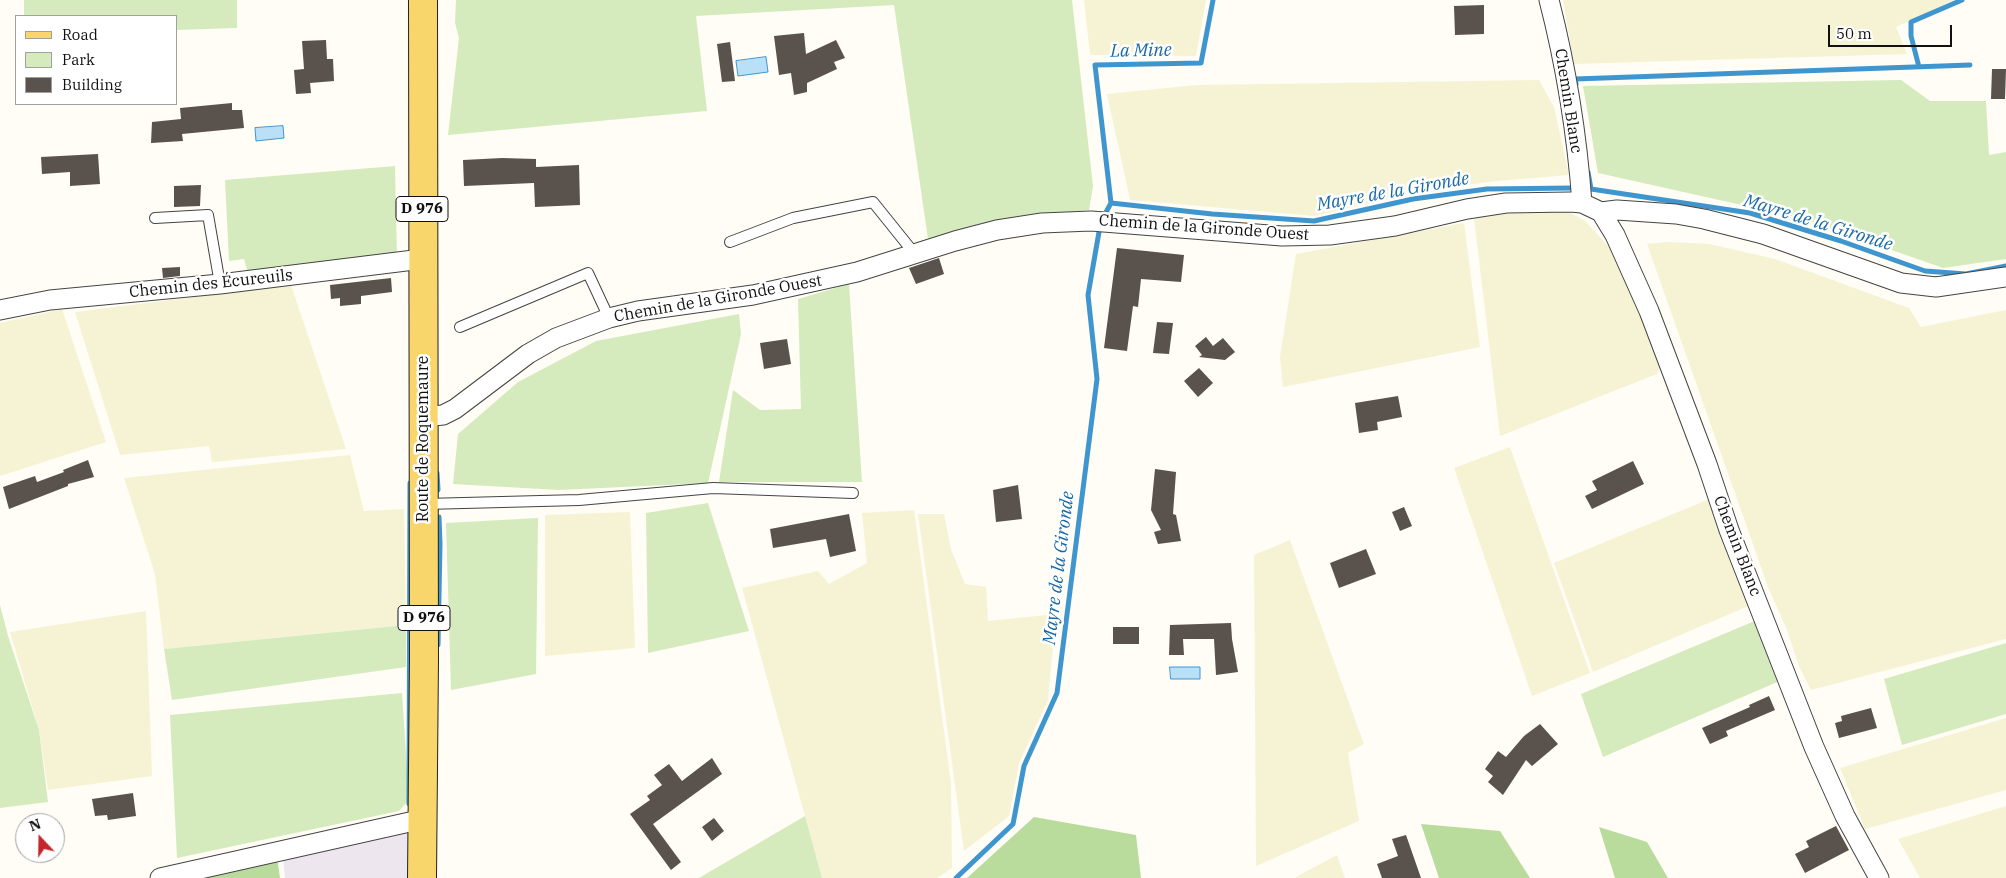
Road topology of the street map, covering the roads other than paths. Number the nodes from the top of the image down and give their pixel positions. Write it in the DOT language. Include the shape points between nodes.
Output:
graph roads {
  1 [pos="423,0"];
  2 [pos="1549,0"];
  3 [pos="1582,203"];
  4 [pos="1602,212"];
  5 [pos="155,218"];
  6 [pos="730,242"];
  7 [pos="914,253"];
  8 [pos="422,259"];
  9 [pos="2006,276"];
  10 [pos="220,284"];
  11 [pos="0,310"];
  12 [pos="609,318"];
  13 [pos="460,327"];
  14 [pos="423,417"];
  15 [pos="853,493"];
  16 [pos="424,504"];
  17 [pos="423,819"];
  18 [pos="160,878"];
  19 [pos="422,878"];
  20 [pos="1879,878"];
  1 -- 8 [label="main road, Route de Roquemaure / D 976"];
  2 -- 3 [label="street, Chemin Blanc" via="1565,72"];
  3 -- 4 [label="street, Chemin de la Gironde Ouest"];
  3 -- 7 [label="street, Chemin de la Gironde Ouest" via="1506,203 1396,226 1330,235 1282,236 1091,221 1042,224 997,230"];
  4 -- 9 [label="street, Chemin de la Gironde Ouest" via="1676,214 1704,219 1762,234 1901,283 1936,288"];
  4 -- 20 [label="street, Chemin Blanc" via="1649,311 1729,530 1814,747 1845,816"];
  5 -- 10 [label="lane" via="208,215"];
  6 -- 7 [label="lane" via="792,218 873,202"];
  7 -- 12 [label="street, Chemin de la Gironde Ouest" via="857,272 753,295"];
  8 -- 10 [label="street, Chemin des Écureuils"];
  8 -- 14 [label="main road, Route de Roquemaure / D 976"];
  10 -- 11 [label="street, Chemin des Écureuils" via="50,300"];
  12 -- 13 [label="lane" via="588,273"];
  12 -- 14 [label="street, Chemin de la Gironde Ouest" via="556,338 528,354 455,409 442,415"];
  14 -- 16 [label="main road, Route de Roquemaure / D 976"];
  15 -- 16 [label="lane" via="713,488 579,500"];
  16 -- 17 [label="main road, Route de Roquemaure / D 976"];
  17 -- 18 [label="street"];
  17 -- 19 [label="main road, Route de Roquemaure / D 976"];
}
